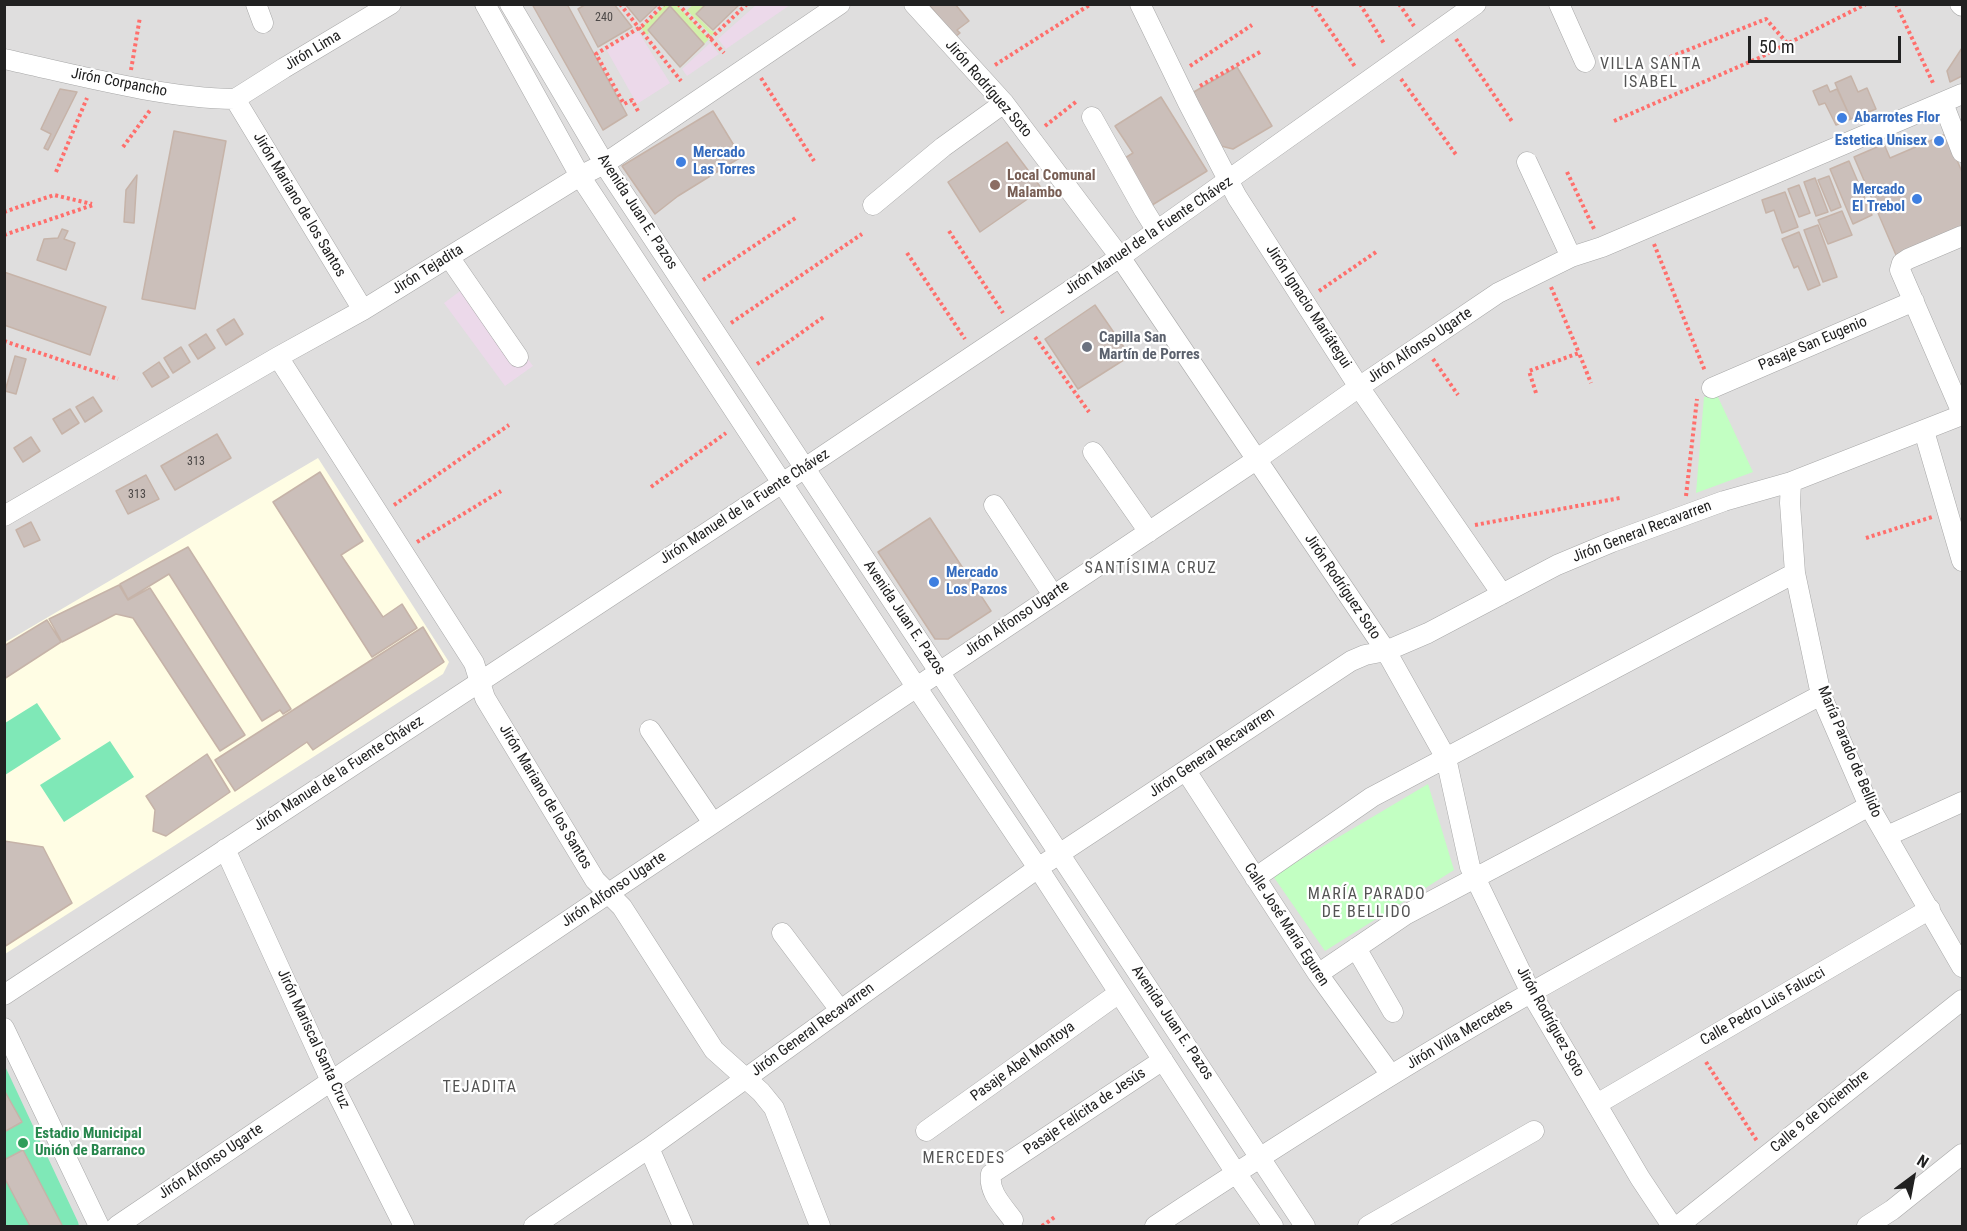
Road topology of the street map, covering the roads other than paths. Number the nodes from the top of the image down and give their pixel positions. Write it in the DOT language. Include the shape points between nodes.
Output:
graph roads {
  1 [pos="256,4"];
  2 [pos="391,4"];
  3 [pos="485,4"];
  4 [pos="510,4"];
  5 [pos="840,4"];
  6 [pos="914,4"];
  7 [pos="1140,4"];
  8 [pos="1476,4"];
  9 [pos="1559,4"];
  10 [pos="263,23"];
  11 [pos="4,59"];
  12 [pos="1585,62"];
  13 [pos="1962,94"];
  14 [pos="235,99"];
  15 [pos="1004,103"];
  16 [pos="1943,103"];
  17 [pos="1092,117"];
  18 [pos="1962,152"];
  19 [pos="1527,162"];
  20 [pos="604,164"];
  21 [pos="580,176"];
  22 [pos="1230,181"];
  23 [pos="873,205"];
  24 [pos="1157,231"];
  25 [pos="1962,236"];
  26 [pos="449,257"];
  27 [pos="1120,257"];
  28 [pos="1571,257"];
  29 [pos="1914,301"];
  30 [pos="363,310"];
  31 [pos="278,357"];
  32 [pos="518,357"];
  33 [pos="1359,387"];
  34 [pos="1706,387"];
  35 [pos="1962,414"];
  36 [pos="1924,431"];
  37 [pos="1093,452"];
  38 [pos="1256,460"];
  39 [pos="805,468"];
  40 [pos="782,482"];
  41 [pos="1791,482"];
  42 [pos="993,505"];
  43 [pos="4,516"];
  44 [pos="1149,532"];
  45 [pos="1962,561"];
  46 [pos="1795,573"];
  47 [pos="1502,594"];
  48 [pos="1053,595"];
  49 [pos="1386,651"];
  50 [pos="940,671"];
  51 [pos="480,681"];
  52 [pos="917,688"];
  53 [pos="1821,695"];
  54 [pos="650,730"];
  55 [pos="1446,758"];
  56 [pos="1185,771"];
  57 [pos="1962,802"];
  58 [pos="1869,806"];
  59 [pos="713,823"];
  60 [pos="1887,836"];
  61 [pos="225,849"];
  62 [pos="1059,854"];
  63 [pos="1038,868"];
  64 [pos="1255,878"];
  65 [pos="1475,879"];
  66 [pos="609,893"];
  67 [pos="1930,909"];
  68 [pos="782,933"];
  69 [pos="1356,948"];
  70 [pos="1962,967"];
  71 [pos="1318,974"];
  72 [pos="1119,993"];
  73 [pos="1531,993"];
  74 [pos="4,995"];
  75 [pos="1962,1000"];
  76 [pos="840,1010"];
  77 [pos="1392,1012"];
  78 [pos="4,1028"];
  79 [pos="1162,1060"];
  80 [pos="1391,1075"];
  81 [pos="746,1078"];
  82 [pos="331,1081"];
  83 [pos="1597,1104"];
  84 [pos="926,1131"];
  85 [pos="1534,1131"];
  86 [pos="649,1148"];
  87 [pos="1962,1154"];
  88 [pos="1260,1156"];
  89 [pos="1236,1173"];
  90 [pos="1013,1220"];
  91 [pos="99,1227"];
  92 [pos="117,1227"];
  93 [pos="404,1227"];
  94 [pos="534,1227"];
  95 [pos="683,1227"];
  96 [pos="820,1227"];
  97 [pos="1155,1227"];
  98 [pos="1273,1227"];
  99 [pos="1305,1227"];
  100 [pos="1368,1227"];
  101 [pos="1672,1227"];
  102 [pos="1678,1227"];
  103 [pos="1867,1227"];
  1 -- 10 [label="street"];
  2 -- 14 [label="street, Jirón Lima"];
  3 -- 21 [label="street, Avenida Juan E. Pazos"];
  4 -- 20 [label="street, Avenida Juan E. Pazos"];
  5 -- 20 [label="street, Jirón Tejadita"];
  6 -- 15 [label="street, Jirón Rodríguez Soto"];
  7 -- 22 [label="street, Jirón Ignacio Mariátegui"];
  8 -- 22 [label="street, Jirón Manuel de la Fuente Chávez"];
  9 -- 12 [label="street"];
  11 -- 14 [label="street, Jirón Corpancho" via="164,92"];
  13 -- 16 [label="street, Jirón Alfonso Ugarte"];
  14 -- 30 [label="street, Jirón Mariano de los Santos"];
  15 -- 23 [label="street"];
  15 -- 27 [label="street, Jirón Rodríguez Soto"];
  16 -- 18 [label="street"];
  16 -- 28 [label="street, Jirón Alfonso Ugarte"];
  17 -- 24 [label="street"];
  19 -- 28 [label="street"];
  20 -- 21 [label="street, Jirón Tejadita"];
  20 -- 39 [label="street, Avenida Juan E. Pazos"];
  21 -- 26 [label="street, Jirón Tejadita"];
  21 -- 40 [label="street, Avenida Juan E. Pazos"];
  22 -- 24 [label="street, Jirón Manuel de la Fuente Chávez"];
  22 -- 33 [label="street, Jirón Ignacio Mariátegui"];
  24 -- 27 [label="street, Jirón Manuel de la Fuente Chávez"];
  25 -- 29 [label="street" via="1902,263 1902,279"];
  26 -- 30 [label="street, Jirón Tejadita"];
  26 -- 32 [label="street"];
  27 -- 38 [label="street, Jirón Rodríguez Soto"];
  27 -- 39 [label="street, Jirón Manuel de la Fuente Chávez"];
  28 -- 33 [label="street, Jirón Alfonso Ugarte" via="1498,293"];
  29 -- 34 [label="street, Pasaje San Eugenio"];
  29 -- 35 [label="street"];
  30 -- 31 [label="street, Jirón Tejadita"];
  31 -- 43 [label="street, Jirón Tejadita"];
  31 -- 51 [label="street, Jirón Mariano de los Santos" via="474,663"];
  33 -- 38 [label="street, Jirón Alfonso Ugarte"];
  33 -- 47 [label="street, Jirón Ignacio Mariátegui"];
  35 -- 36 [label="street, Jirón General Recavarren"];
  36 -- 41 [label="street, Jirón General Recavarren"];
  36 -- 45 [label="street"];
  37 -- 44 [label="street"];
  38 -- 44 [label="street, Jirón Alfonso Ugarte"];
  38 -- 49 [label="street, Jirón Rodríguez Soto"];
  39 -- 40 [label="street, Jirón Manuel de la Fuente Chávez"];
  39 -- 50 [label="street, Avenida Juan E. Pazos"];
  40 -- 51 [label="street, Jirón Manuel de la Fuente Chávez"];
  40 -- 52 [label="street, Avenida Juan E. Pazos"];
  41 -- 46 [label="street, María Parado de Bellido"];
  41 -- 47 [label="street, Jirón General Recavarren" via="1684,514 1557,565"];
  42 -- 48 [label="street"];
  44 -- 48 [label="street, Jirón Alfonso Ugarte"];
  46 -- 53 [label="street, María Parado de Bellido"];
  46 -- 55 [label="street"];
  47 -- 49 [label="street, Jirón General Recavarren"];
  48 -- 50 [label="street, Jirón Alfonso Ugarte"];
  49 -- 55 [label="street, Jirón Rodríguez Soto"];
  49 -- 56 [label="street, Jirón General Recavarren" via="1351,661"];
  50 -- 52 [label="street, Jirón Alfonso Ugarte"];
  50 -- 62 [label="street, Avenida Juan E. Pazos"];
  51 -- 61 [label="street, Jirón Manuel de la Fuente Chávez"];
  51 -- 66 [label="street, Jirón Mariano de los Santos" via="485,698 595,880"];
  52 -- 59 [label="street, Jirón Alfonso Ugarte"];
  52 -- 63 [label="street, Avenida Juan E. Pazos"];
  53 -- 58 [label="street, María Parado de Bellido"];
  53 -- 65 [label="street"];
  54 -- 59 [label="street"];
  55 -- 64 [label="street" via="1372,797"];
  55 -- 65 [label="street, Jirón Rodríguez Soto"];
  56 -- 62 [label="street, Jirón General Recavarren"];
  56 -- 64 [label="street, Calle José María Eguren"];
  57 -- 60 [label="street"];
  58 -- 60 [label="street, María Parado de Bellido"];
  58 -- 73 [label="street, Jirón Villa Mercedes"];
  59 -- 66 [label="street, Jirón Alfonso Ugarte"];
  60 -- 67 [label="street, María Parado de Bellido"];
  61 -- 74 [label="street, Jirón Manuel de la Fuente Chávez"];
  61 -- 82 [label="street, Jirón Mariscal Santa Cruz"];
  62 -- 63 [label="street, Jirón General Recavarren"];
  62 -- 88 [label="street, Avenida Juan E. Pazos"];
  63 -- 72 [label="street, Avenida Juan E. Pazos"];
  63 -- 76 [label="street, Jirón General Recavarren"];
  64 -- 71 [label="street, Calle José María Eguren"];
  65 -- 69 [label="street" via="1405,915"];
  65 -- 73 [label="street, Jirón Rodríguez Soto"];
  66 -- 81 [label="street, Jirón Mariano de los Santos" via="622,907 714,1050"];
  66 -- 82 [label="street, Jirón Alfonso Ugarte"];
  67 -- 70 [label="street, María Parado de Bellido"];
  67 -- 83 [label="street, Calle Pedro Luis Falucci"];
  68 -- 76 [label="street"];
  69 -- 71 [label="street"];
  69 -- 77 [label="street"];
  71 -- 80 [label="street, Calle José María Eguren"];
  72 -- 79 [label="street, Avenida Juan E. Pazos"];
  72 -- 84 [label="street, Pasaje Abel Montoya"];
  73 -- 80 [label="street, Jirón Villa Mercedes"];
  73 -- 83 [label="street, Jirón Rodríguez Soto"];
  75 -- 102 [label="street, Calle 9 de Diciembre"];
  76 -- 81 [label="street, Jirón General Recavarren"];
  78 -- 91 [label="street"];
  79 -- 89 [label="street, Avenida Juan E. Pazos"];
  79 -- 90 [label="street, Pasaje Felícita de Jesús" via="991,1174 991,1189"];
  80 -- 88 [label="street, Jirón Villa Mercedes"];
  81 -- 86 [label="street, Jirón General Recavarren"];
  81 -- 96 [label="street, Jirón Mariano de los Santos" via="774,1108"];
  82 -- 92 [label="street, Jirón Alfonso Ugarte"];
  82 -- 93 [label="street, Jirón Mariscal Santa Cruz"];
  83 -- 101 [label="street, Jirón Rodríguez Soto"];
  85 -- 100 [label="street"];
  86 -- 94 [label="street, Jirón General Recavarren"];
  86 -- 95 [label="street"];
  87 -- 103 [label="street"];
  88 -- 89 [label="street, Jirón Villa Mercedes"];
  88 -- 99 [label="street, Avenida Juan E. Pazos"];
  89 -- 97 [label="street, Jirón Villa Mercedes"];
  89 -- 98 [label="street, Avenida Juan E. Pazos"];
}
